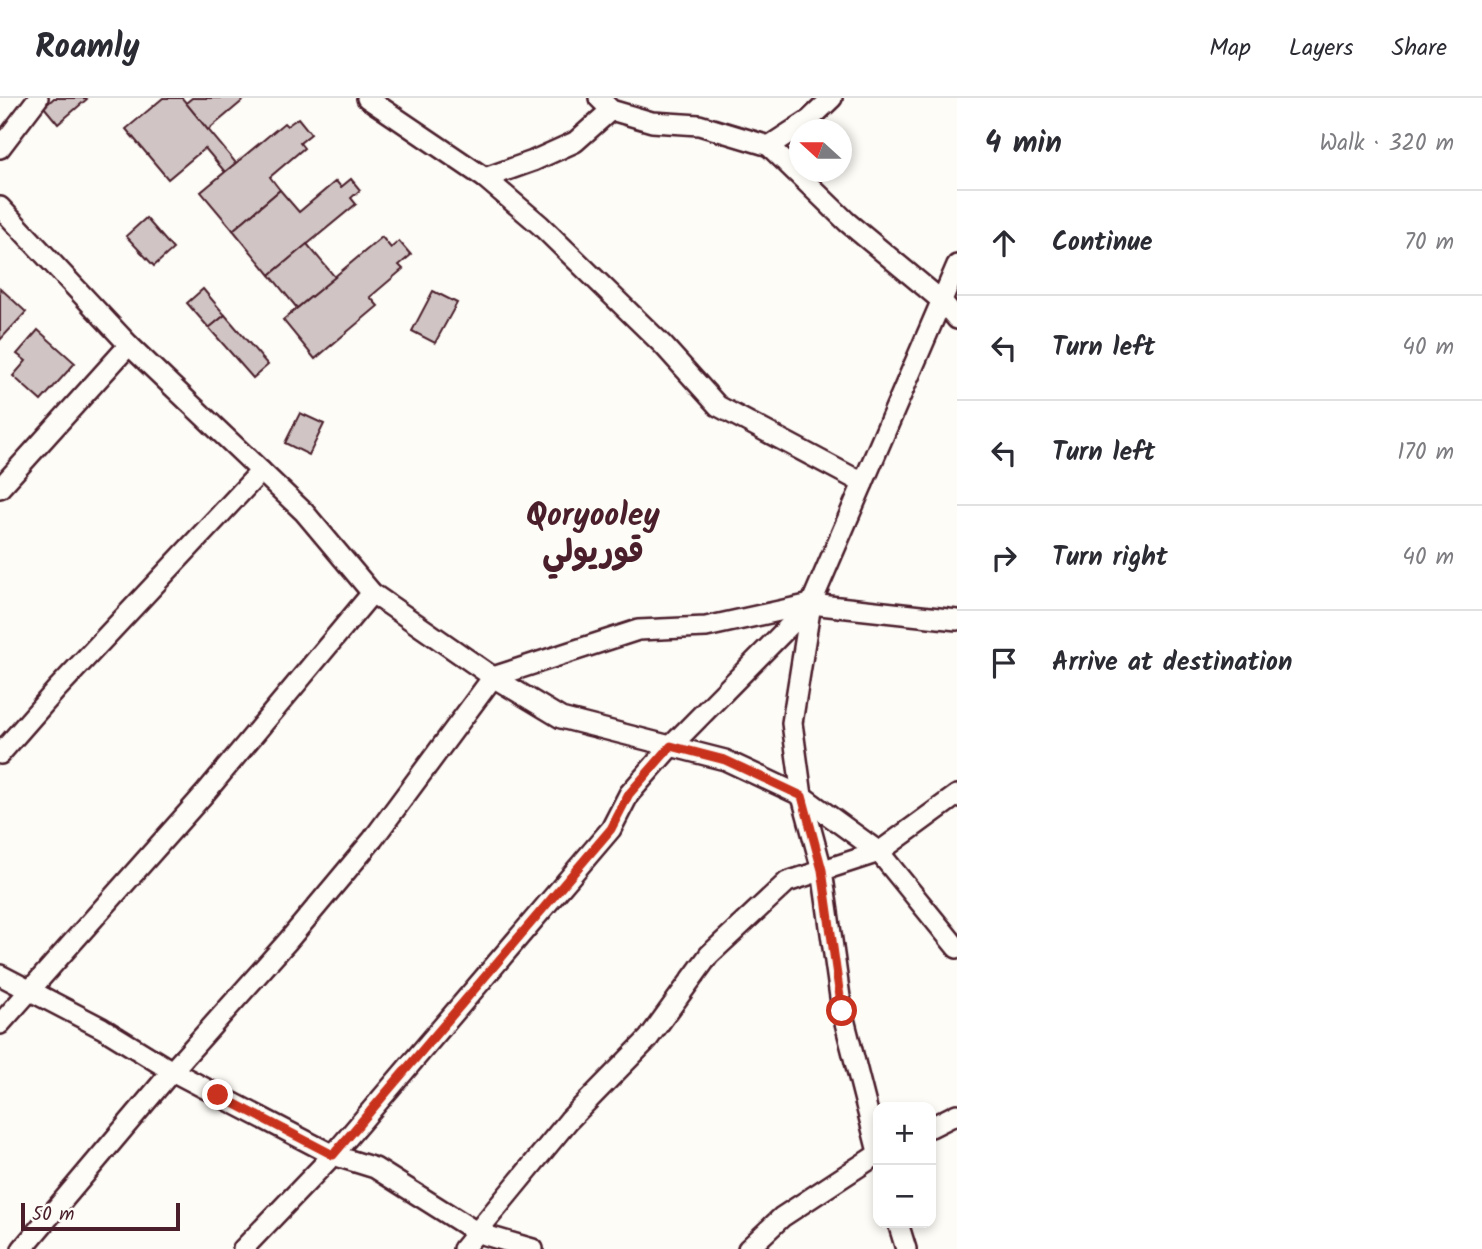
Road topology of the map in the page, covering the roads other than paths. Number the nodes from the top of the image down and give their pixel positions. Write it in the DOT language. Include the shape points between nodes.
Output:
graph roads {
  1 [pos="38,98"];
  2 [pos="368,98"];
  3 [pos="832,98"];
  4 [pos="605,104"];
  5 [pos="769,146"];
  6 [pos="0,148"];
  7 [pos="485,178"];
  8 [pos="1,212"];
  9 [pos="957,265"];
  10 [pos="942,301"];
  11 [pos="957,319"];
  12 [pos="129,345"];
  13 [pos="261,471"];
  14 [pos="863,483"];
  15 [pos="0,488"];
  16 [pos="372,593"];
  17 [pos="811,604"];
  18 [pos="957,621"];
  19 [pos="494,677"];
  20 [pos="671,746"];
  21 [pos="0,754"];
  22 [pos="957,795"];
  23 [pos="802,796"];
  24 [pos="879,852"];
  25 [pos="822,870"];
  26 [pos="957,948"];
  27 [pos="0,975"];
  28 [pos="30,992"];
  29 [pos="0,1024"];
  30 [pos="172,1071"];
  31 [pos="957,1114"];
  32 [pos="936,1124"];
  33 [pos="873,1133"];
  34 [pos="333,1155"];
  35 [pos="873,1156"];
  36 [pos="900,1228"];
  37 [pos="478,1233"];
  38 [pos="22,1249"];
  39 [pos="243,1249"];
  40 [pos="463,1249"];
  41 [pos="533,1249"];
  42 [pos="748,1249"];
  43 [pos="906,1249"];
  1 -- 6 [label="street"];
  2 -- 7 [label="street"];
  3 -- 5 [label="street" via="809,120"];
  4 -- 5 [label="street" via="652,122 699,125"];
  4 -- 7 [label="street" via="575,142"];
  5 -- 10 [label="street" via="847,222"];
  7 -- 14 [label="street" via="645,327 718,406"];
  8 -- 12 [label="street"];
  9 -- 10 [label="street"];
  10 -- 11 [label="street"];
  10 -- 14 [label="street"];
  12 -- 13 [label="street"];
  12 -- 15 [label="street"];
  13 -- 16 [label="street" via="304,512"];
  13 -- 21 [label="street"];
  14 -- 17 [label="street"];
  16 -- 19 [label="street"];
  16 -- 28 [label="street"];
  17 -- 18 [label="street"];
  17 -- 19 [label="street" via="706,627 638,630"];
  17 -- 20 [label="street"];
  17 -- 23 [label="street" via="792,723"];
  19 -- 20 [label="street" via="561,718"];
  19 -- 30 [label="street" via="373,839"];
  20 -- 23 [label="street" via="725,760"];
  20 -- 34 [label="street" via="629,794 611,829"];
  22 -- 24 [label="street"];
  23 -- 24 [label="street"];
  23 -- 25 [label="street"];
  24 -- 25 [label="street"];
  24 -- 26 [label="street"];
  25 -- 33 [label="street" via="842,1011"];
  25 -- 37 [label="street" via="787,882 709,955 648,1039 569,1120"];
  27 -- 28 [label="street"];
  28 -- 29 [label="street"];
  28 -- 30 [label="street" via="102,1028"];
  30 -- 34 [label="street"];
  30 -- 38 [label="street"];
  31 -- 32 [label="street"];
  34 -- 37 [label="street" via="375,1168"];
  34 -- 39 [label="street"];
  35 -- 42 [label="street" via="782,1217"];
  36 -- 43 [label="street"];
  37 -- 40 [label="street"];
  37 -- 41 [label="street"];
}
